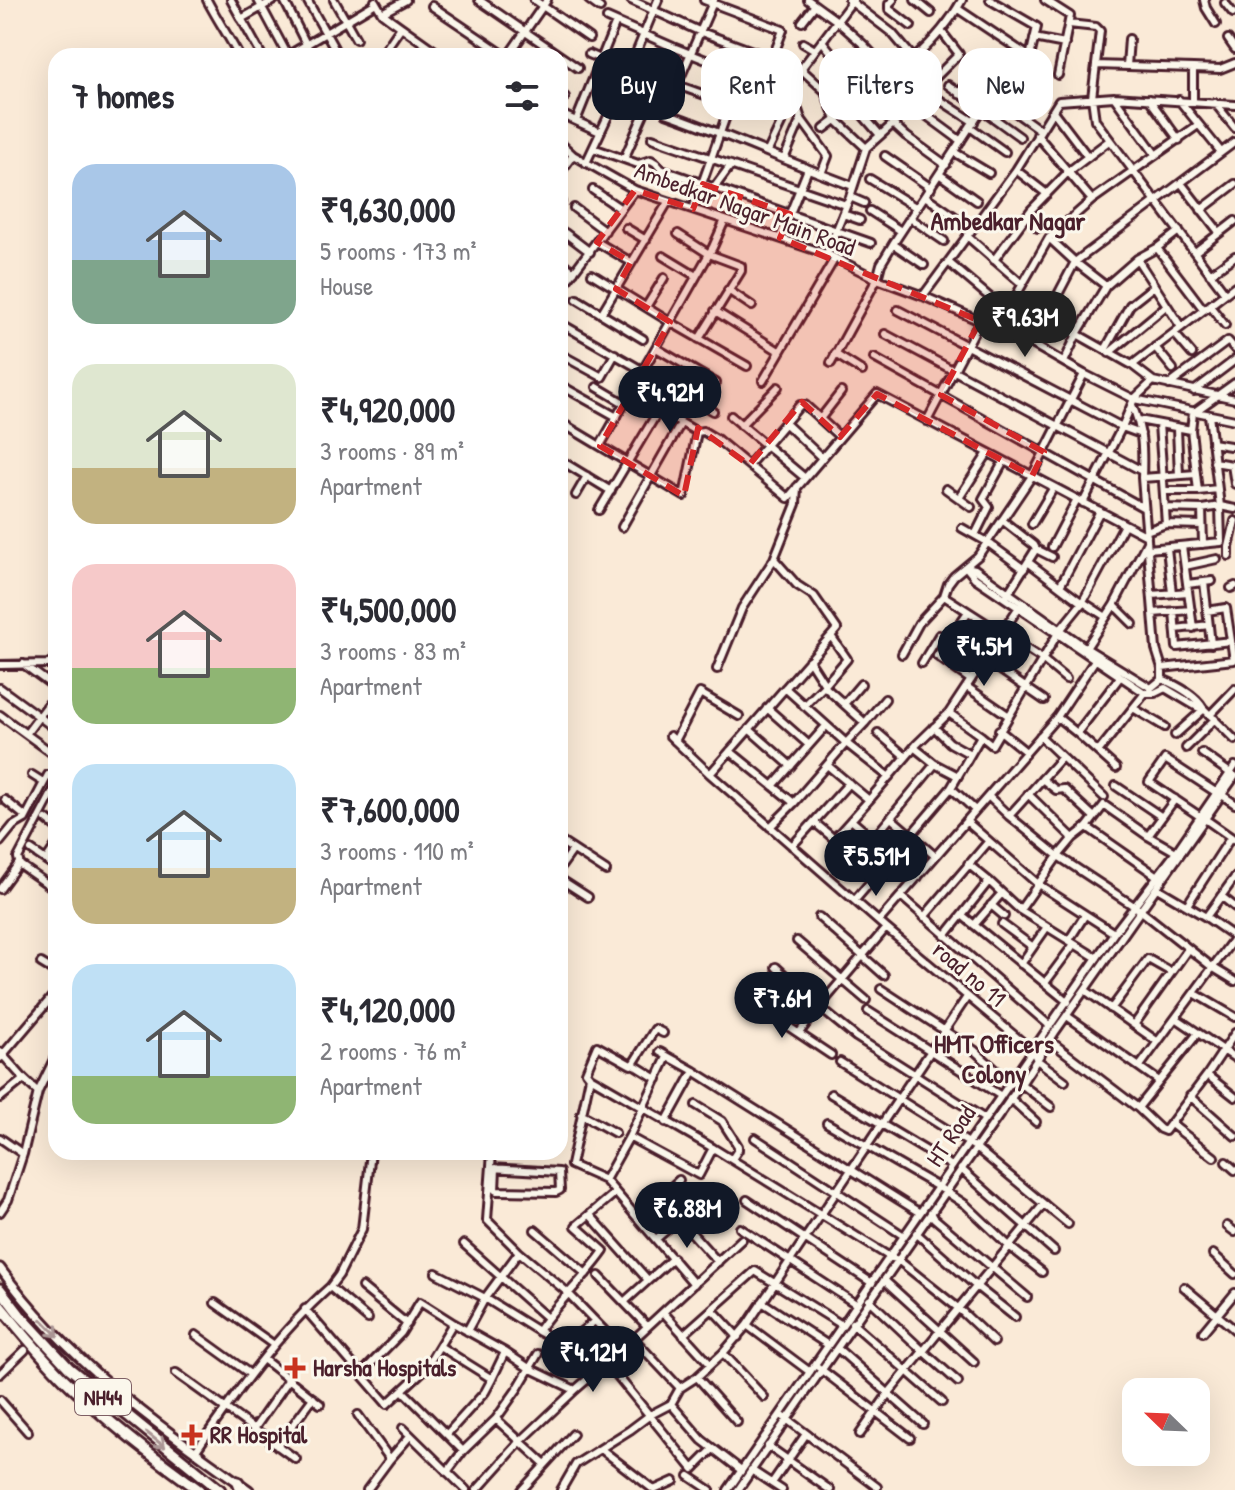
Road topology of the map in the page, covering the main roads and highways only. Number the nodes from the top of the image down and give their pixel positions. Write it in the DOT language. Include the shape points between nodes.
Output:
graph roads {
  1 [pos="0,1268"];
  2 [pos="0,1289"];
  3 [pos="0,1306"];
  4 [pos="240,1486"];
  5 [pos="199,1490"];
  6 [pos="220,1490"];
  7 [pos="249,1490"];
  1 -- 4 [label="main road, one-way" via="81,1358 151,1420"];
  2 -- 6 [label="highway, NH44, one-way" via="69,1368"];
  3 -- 5 [label="highway, NH44" via="111,1423"];
  4 -- 7 [label="main road"];
}
